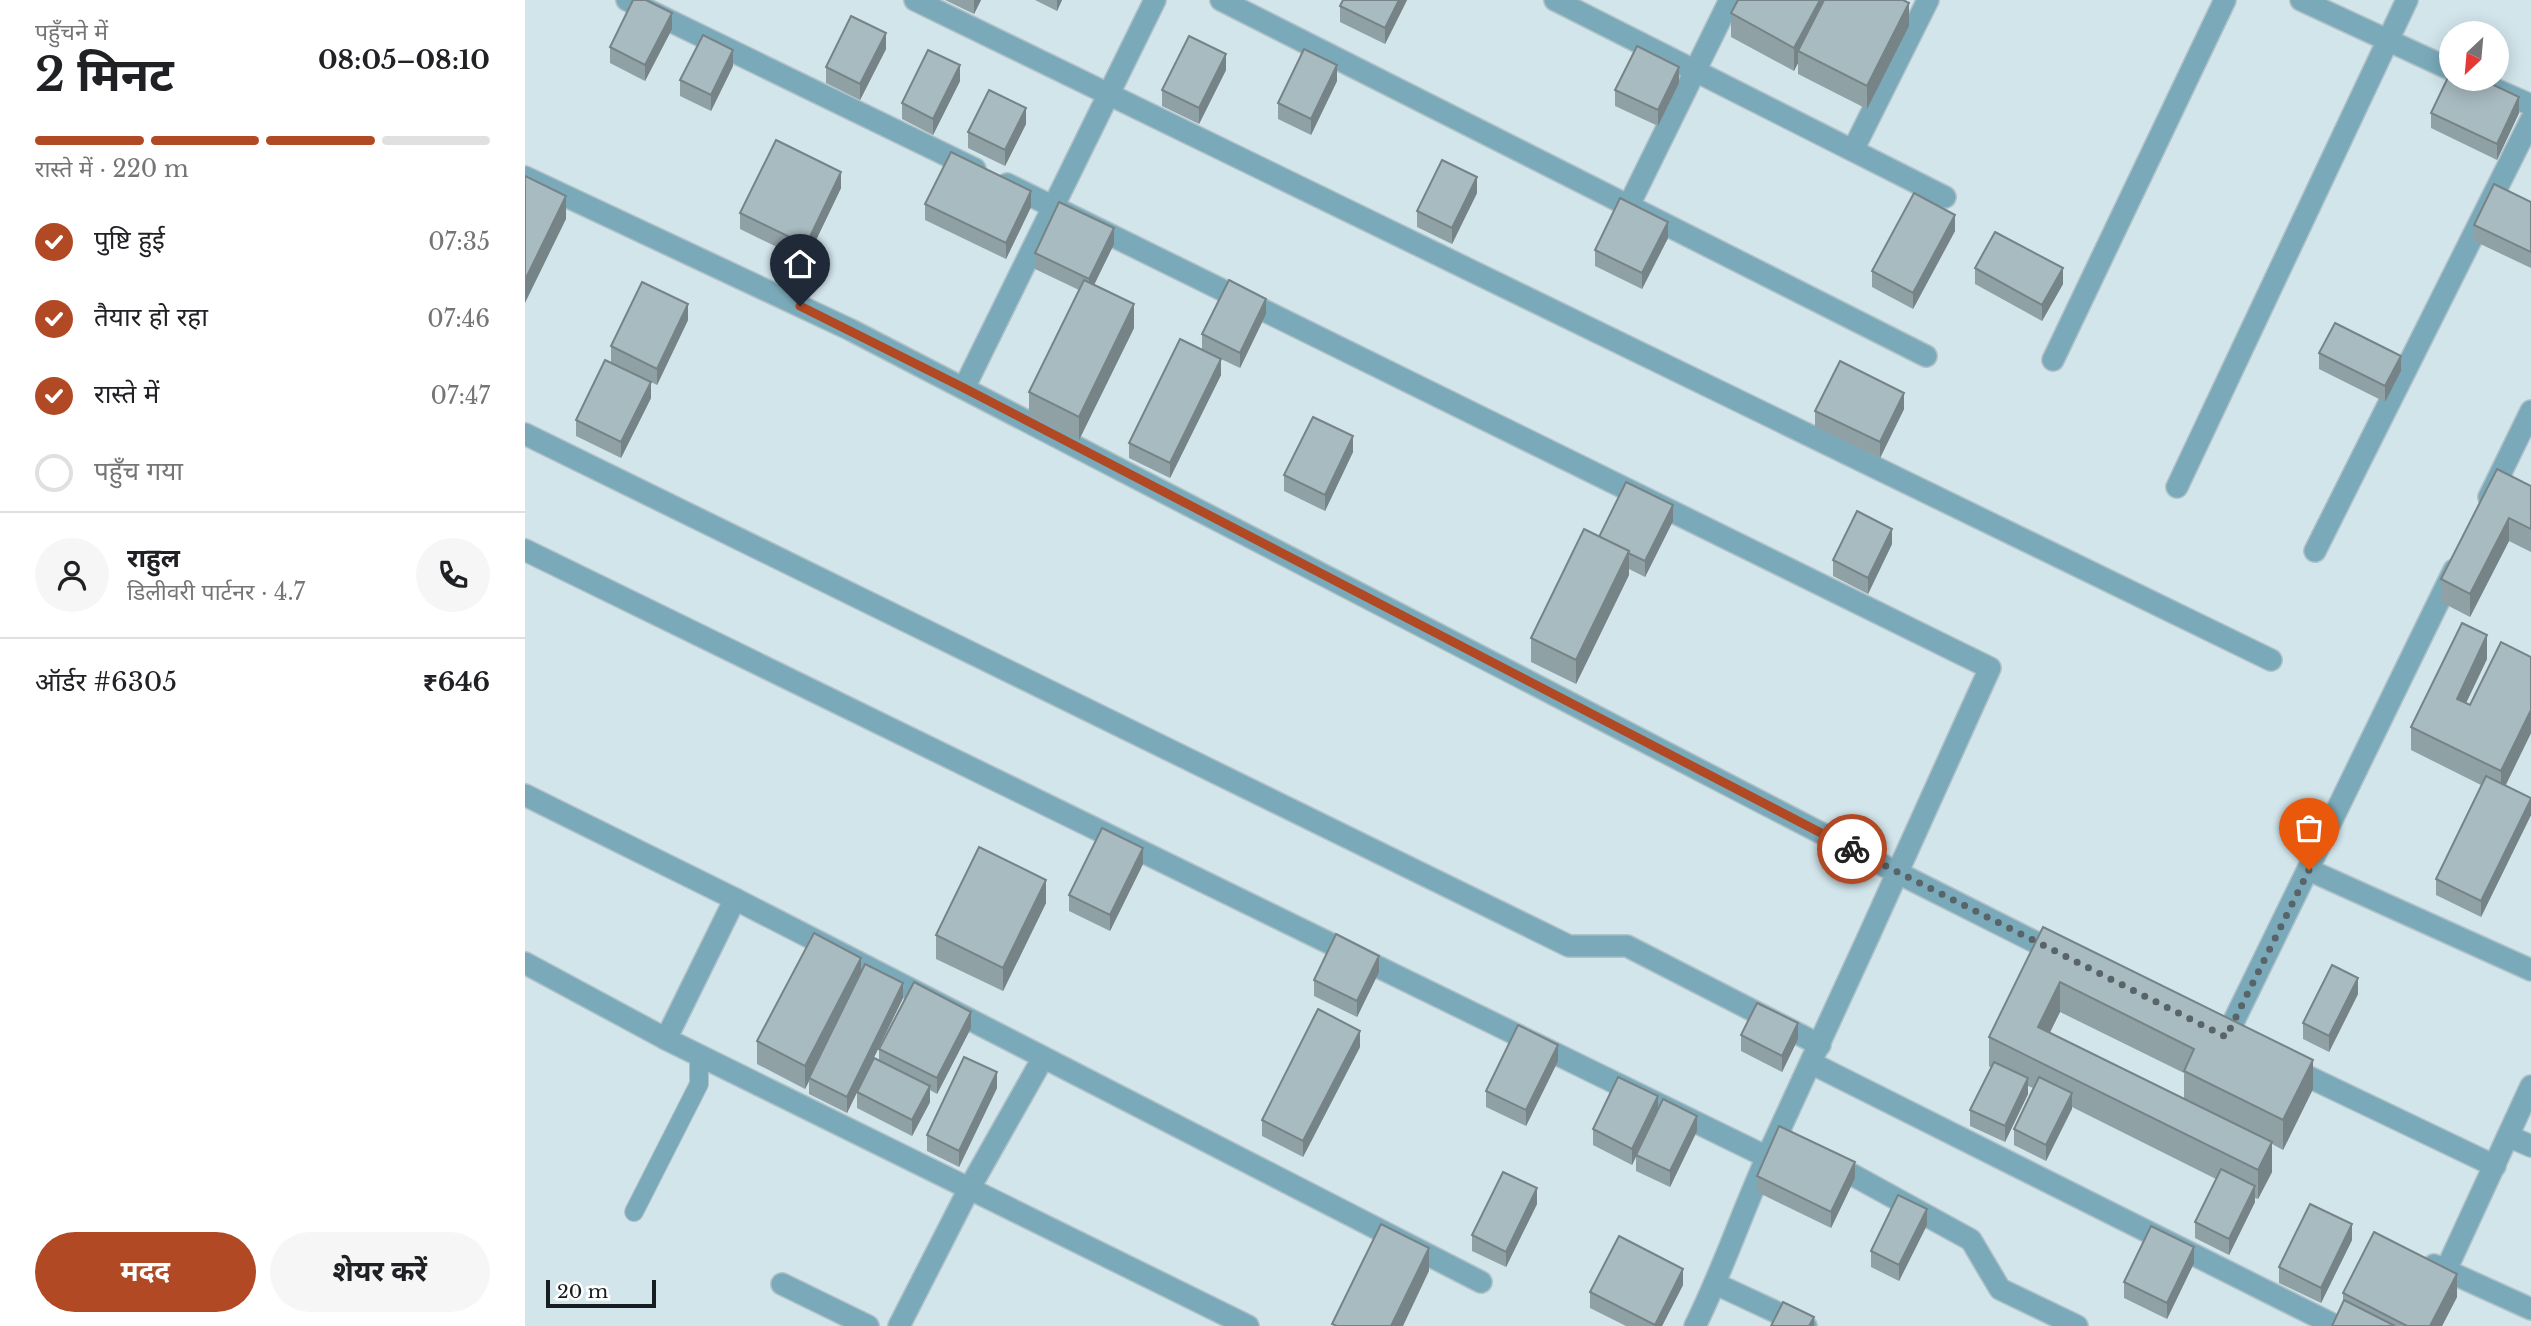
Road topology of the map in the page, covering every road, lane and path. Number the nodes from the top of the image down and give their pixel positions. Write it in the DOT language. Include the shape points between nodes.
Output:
graph roads {
  1 [pos="627,0"];
  2 [pos="915,0"];
  3 [pos="1155,0"];
  4 [pos="1221,0"];
  5 [pos="1555,0"];
  6 [pos="1730,0"];
  7 [pos="1928,0"];
  8 [pos="2225,0"];
  9 [pos="2301,0"];
  10 [pos="2407,0"];
  11 [pos="2388,42"];
  12 [pos="2439,64"];
  13 [pos="1696,69"];
  14 [pos="2499,91"];
  15 [pos="1110,93"];
  16 [pos="2531,105"];
  17 [pos="2531,120"];
  18 [pos="1853,150"];
  19 [pos="525,177"];
  20 [pos="1945,198"];
  21 [pos="1629,205"];
  22 [pos="1053,207"];
  23 [pos="1926,356"];
  24 [pos="2053,360"];
  25 [pos="964,388"];
  26 [pos="2531,411"];
  27 [pos="525,434"];
  28 [pos="2177,487"];
  29 [pos="2483,510"];
  30 [pos="2465,547"];
  31 [pos="525,550"];
  32 [pos="2315,551"];
  33 [pos="2271,660"];
  34 [pos="525,795"];
  35 [pos="2309,870"];
  36 [pos="1898,873"];
  37 [pos="735,899"];
  38 [pos="525,963"];
  39 [pos="2080,964"];
  40 [pos="2531,970"];
  41 [pos="666,1039"];
  42 [pos="2250,1049"];
  43 [pos="1816,1054"];
  44 [pos="699,1056"];
  45 [pos="1043,1058"];
  46 [pos="2275,1061"];
  47 [pos="2531,1086"];
  48 [pos="2508,1136"];
  49 [pos="2531,1146"];
  50 [pos="1814,1154"];
  51 [pos="1767,1157"];
  52 [pos="2495,1166"];
  53 [pos="969,1189"];
  54 [pos="634,1212"];
  55 [pos="2419,1258"];
  56 [pos="2446,1270"];
  57 [pos="1481,1282"];
  58 [pos="782,1283"];
  59 [pos="1716,1284"];
  60 [pos="2531,1309"];
  61 [pos="868,1326"];
  62 [pos="899,1326"];
  63 [pos="1248,1326"];
  64 [pos="1695,1326"];
  65 [pos="1806,1326"];
  66 [pos="2077,1326"];
  67 [pos="2328,1326"];
  1 -- 22 [label="street"];
  2 -- 15 [label="street"];
  3 -- 15 [label="street"];
  4 -- 21 [label="street"];
  5 -- 13 [label="street"];
  6 -- 13 [label="street"];
  7 -- 18 [label="street"];
  8 -- 24 [label="street"];
  9 -- 11 [label="street"];
  10 -- 11 [label="street"];
  11 -- 12 [label="street"];
  11 -- 28 [label="street"];
  13 -- 18 [label="street"];
  13 -- 21 [label="street"];
  14 -- 16 [label="street"];
  15 -- 22 [label="street"];
  15 -- 33 [label="street"];
  17 -- 32 [label="street"];
  18 -- 20 [label="street"];
  19 -- 25 [label="street"];
  21 -- 23 [label="street"];
  22 -- 25 [label="street"];
  22 -- 36 [label="street" via="1990,668"];
  25 -- 36 [label="street"];
  26 -- 29 [label="street"];
  27 -- 43 [label="street" via="1569,946 1627,946"];
  30 -- 35 [label="street"];
  31 -- 51 [label="street"];
  34 -- 37 [label="street"];
  35 -- 40 [label="street"];
  35 -- 42 [label="street" via="2220,1034"];
  36 -- 39 [label="street"];
  36 -- 43 [label="street"];
  37 -- 41 [label="street"];
  37 -- 45 [label="street"];
  38 -- 41 [label="street"];
  41 -- 44 [label="street"];
  43 -- 51 [label="street" via="1784,1138"];
  43 -- 67 [label="street" via="2330,1323"];
  44 -- 53 [label="street"];
  44 -- 54 [label="lane" via="699,1084"];
  45 -- 53 [label="street"];
  45 -- 57 [label="street"];
  46 -- 52 [label="street"];
  47 -- 48 [label="street"];
  48 -- 49 [label="street"];
  48 -- 52 [label="street"];
  50 -- 66 [label="street" via="1971,1240 2000,1289"];
  51 -- 59 [label="street"];
  52 -- 56 [label="street"];
  53 -- 62 [label="street"];
  53 -- 63 [label="street"];
  55 -- 56 [label="street"];
  56 -- 60 [label="street"];
  58 -- 61 [label="street"];
  59 -- 64 [label="street"];
  59 -- 65 [label="street"];
}
